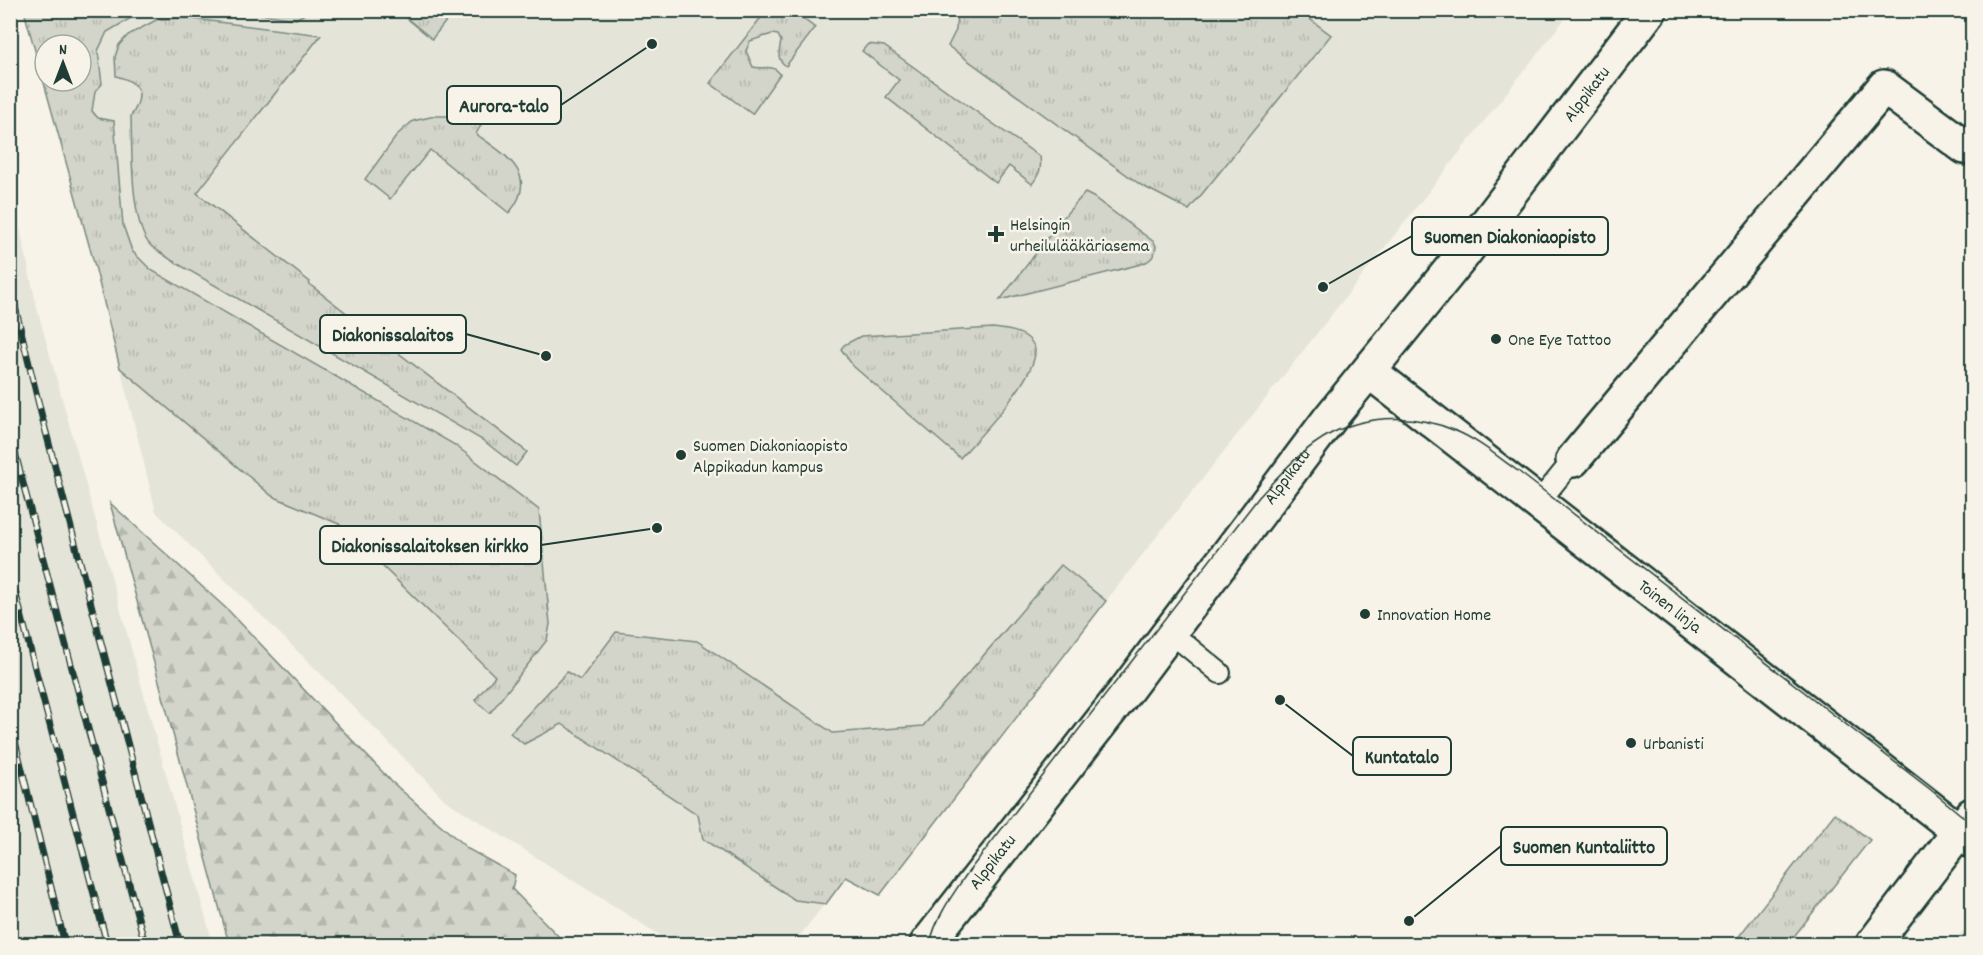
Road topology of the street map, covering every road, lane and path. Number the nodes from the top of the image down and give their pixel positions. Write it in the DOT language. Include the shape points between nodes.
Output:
graph roads {
  1 [pos="1650,10"];
  2 [pos="1965,147"];
  3 [pos="1369,371"];
  4 [pos="1573,460"];
  5 [pos="1538,503"];
  6 [pos="1170,632"];
  7 [pos="1220,673"];
  8 [pos="1968,829"];
  9 [pos="927,945"];
  10 [pos="1873,945"];
  1 -- 3 [label="street, Alppikatu"];
  2 -- 4 [label="street" via="1884,87"];
  3 -- 5 [label="street, Toinen linja"];
  3 -- 6 [label="street, Alppikatu"];
  4 -- 5 [label="lane"];
  5 -- 8 [label="street, Toinen linja"];
  6 -- 7 [label="lane"];
  6 -- 9 [label="street, Alppikatu"];
  8 -- 10 [label="street"];
}
